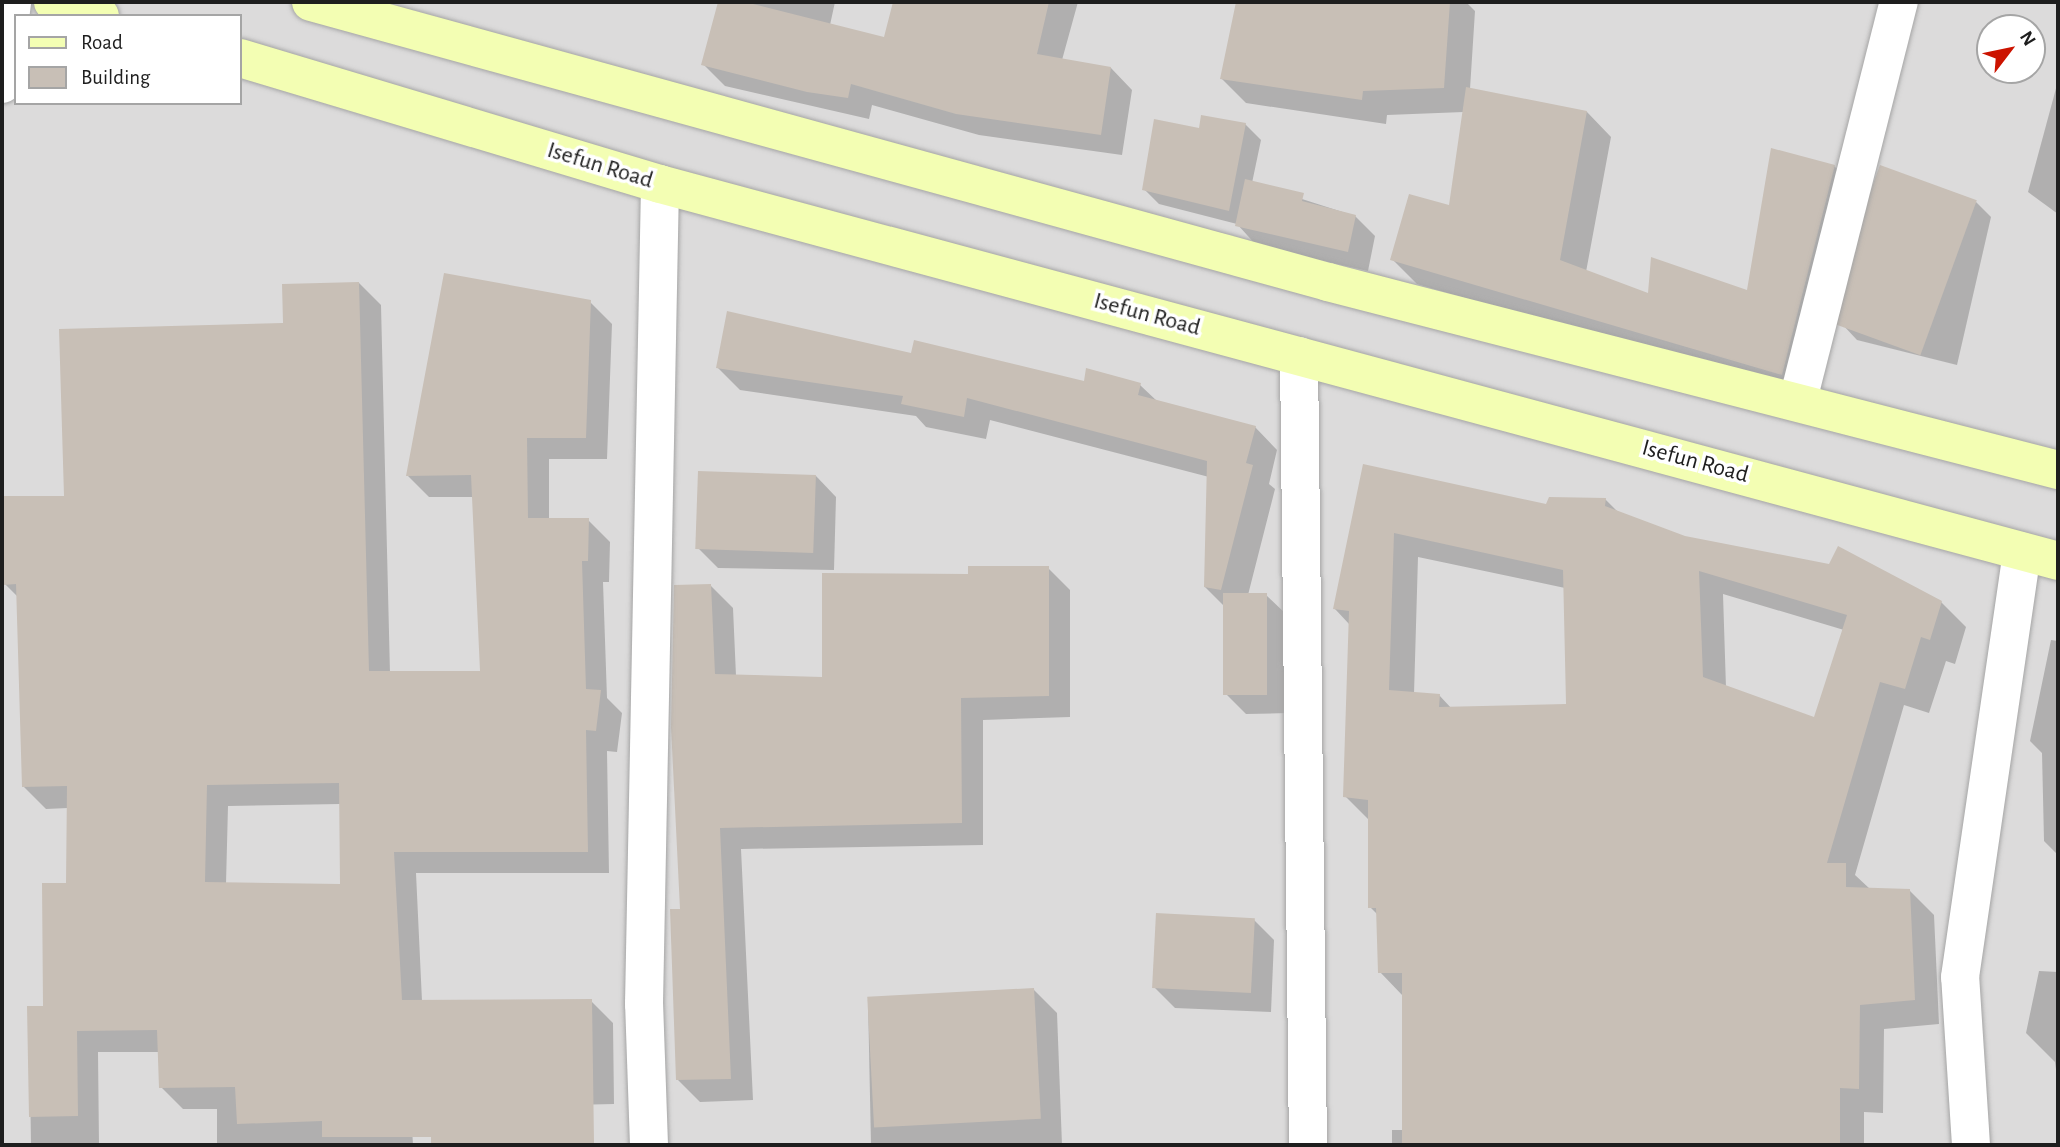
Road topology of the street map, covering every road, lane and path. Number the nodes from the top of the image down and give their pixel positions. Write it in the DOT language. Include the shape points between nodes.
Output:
graph roads {
  1 [pos="12,2"];
  2 [pos="53,2"];
  3 [pos="311,2"];
  4 [pos="1899,2"];
  5 [pos="93,14"];
  6 [pos="242,59"];
  7 [pos="2,84"];
  8 [pos="660,184"];
  9 [pos="1300,356"];
  10 [pos="1798,400"];
  11 [pos="2058,470"];
  12 [pos="2022,551"];
  13 [pos="2058,561"];
  14 [pos="649,1145"];
  15 [pos="1308,1145"];
  16 [pos="1971,1145"];
  1 -- 7 [label="street"];
  2 -- 5 [label="street"];
  3 -- 10 [label="street" via="1328,282"];
  4 -- 10 [label="street"];
  6 -- 8 [label="street, Isefun Road"];
  8 -- 9 [label="street, Isefun Road"];
  8 -- 14 [label="street" via="645,1004"];
  9 -- 12 [label="street, Isefun Road"];
  9 -- 15 [label="street"];
  10 -- 11 [label="street"];
  12 -- 13 [label="street, Isefun Road"];
  12 -- 16 [label="street" via="1960,977"];
}
